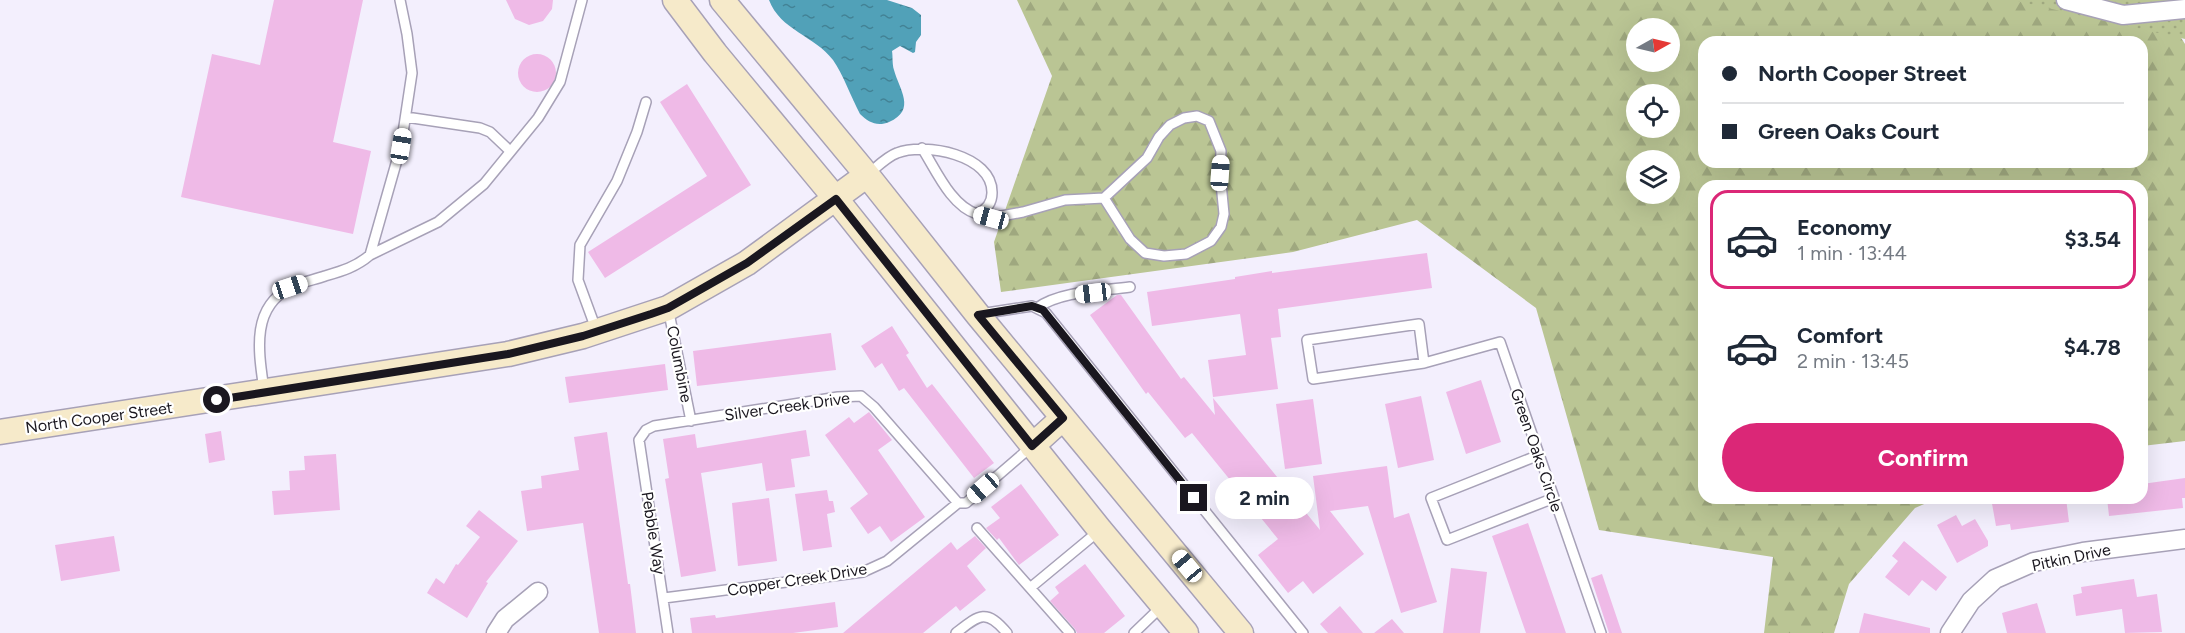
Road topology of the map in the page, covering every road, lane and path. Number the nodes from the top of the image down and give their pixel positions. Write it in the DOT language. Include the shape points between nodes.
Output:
graph roads {
  1 [pos="400,0"];
  2 [pos="582,0"];
  3 [pos="675,0"];
  4 [pos="722,0"];
  5 [pos="2066,0"];
  6 [pos="2185,9"];
  7 [pos="646,102"];
  8 [pos="406,117"];
  9 [pos="922,148"];
  10 [pos="510,151"];
  11 [pos="867,175"];
  12 [pos="1104,198"];
  13 [pos="836,199"];
  14 [pos="977,214"];
  15 [pos="370,255"];
  16 [pos="1130,287"];
  17 [pos="668,308"];
  18 [pos="1037,308"];
  19 [pos="978,315"];
  20 [pos="597,332"];
  21 [pos="1424,363"];
  22 [pos="264,393"];
  23 [pos="1063,418"];
  24 [pos="691,420"];
  25 [pos="0,432"];
  26 [pos="643,434"];
  27 [pos="1032,446"];
  28 [pos="1539,455"];
  29 [pos="1554,498"];
  30 [pos="958,503"];
  31 [pos="977,528"];
  32 [pos="1100,530"];
  33 [pos="2185,539"];
  34 [pos="1030,588"];
  35 [pos="538,592"];
  36 [pos="664,598"];
  37 [pos="1163,605"];
  38 [pos="496,633"];
  39 [pos="668,633"];
  40 [pos="956,633"];
  41 [pos="1008,633"];
  42 [pos="1070,633"];
  43 [pos="1134,633"];
  44 [pos="1186,633"];
  45 [pos="1241,633"];
  46 [pos="1303,633"];
  47 [pos="1601,633"];
  48 [pos="1950,633"];
  1 -- 8 [label="lane" via="412,73"];
  2 -- 10 [label="lane" via="560,82 538,118"];
  3 -- 13 [label="main road"];
  4 -- 11 [label="main road"];
  5 -- 6 [label="street" via="2123,15"];
  7 -- 20 [label="lane" via="617,181 580,245 578,280"];
  8 -- 10 [label="lane" via="480,128"];
  8 -- 15 [label="lane"];
  9 -- 11 [label="lane" via="894,154"];
  9 -- 14 [label="lane" via="965,210"];
  9 -- 14 [label="lane" via="969,159 984,169 992,186 992,199 986,210"];
  10 -- 15 [label="lane" via="484,184 438,222"];
  11 -- 13 [label="main road, North Cooper Street"];
  11 -- 19 [label="main road"];
  12 -- 12 [label="lane" via="1130,239 1145,253 1186,254 1210,241 1221,227 1224,214 1221,151 1209,121 1197,116 1170,124 1147,158"];
  12 -- 14 [label="lane" via="1065,200 991,218"];
  13 -- 17 [label="main road, North Cooper Street" via="747,263"];
  13 -- 27 [label="main road"];
  15 -- 22 [label="lane" via="358,266 290,287 273,299 261,320 259,351"];
  16 -- 18 [label="lane" via="1062,296"];
  17 -- 20 [label="main road, North Cooper Street"];
  17 -- 24 [label="lane, Columbine"];
  18 -- 19 [label="lane"];
  18 -- 46 [label="lane" via="1046,314"];
  19 -- 23 [label="main road"];
  20 -- 22 [label="main road, North Cooper Street" via="508,354"];
  21 -- 21 [label="lane" via="1313,379 1307,340 1419,324"];
  21 -- 28 [label="lane, Green Oaks Circle" via="1500,342"];
  22 -- 25 [label="main road, North Cooper Street"];
  23 -- 27 [label="main road"];
  23 -- 45 [label="main road"];
  24 -- 26 [label="lane, Silver Creek Drive" via="654,426"];
  24 -- 30 [label="lane, Silver Creek Drive" via="861,396"];
  26 -- 36 [label="lane, Pebble Way" via="639,440"];
  27 -- 30 [label="lane, Copper Creek Drive" via="966,503"];
  27 -- 32 [label="main road"];
  28 -- 29 [label="lane, Green Oaks Circle"];
  28 -- 29 [label="lane" via="1431,498 1447,540"];
  29 -- 47 [label="lane, Green Oaks Circle"];
  30 -- 36 [label="lane, Copper Creek Drive" via="887,561 863,572"];
  31 -- 34 [label="lane"];
  32 -- 34 [label="lane"];
  32 -- 37 [label="main road"];
  33 -- 48 [label="street, Pitkin Drive" via="2034,562 1995,579 1971,601"];
  34 -- 42 [label="lane"];
  35 -- 38 [label="street" via="505,619"];
  36 -- 39 [label="lane, Pebble Way"];
  37 -- 43 [label="lane"];
  37 -- 44 [label="main road"];
  40 -- 41 [label="lane" via="975,617 989,617"];
}
